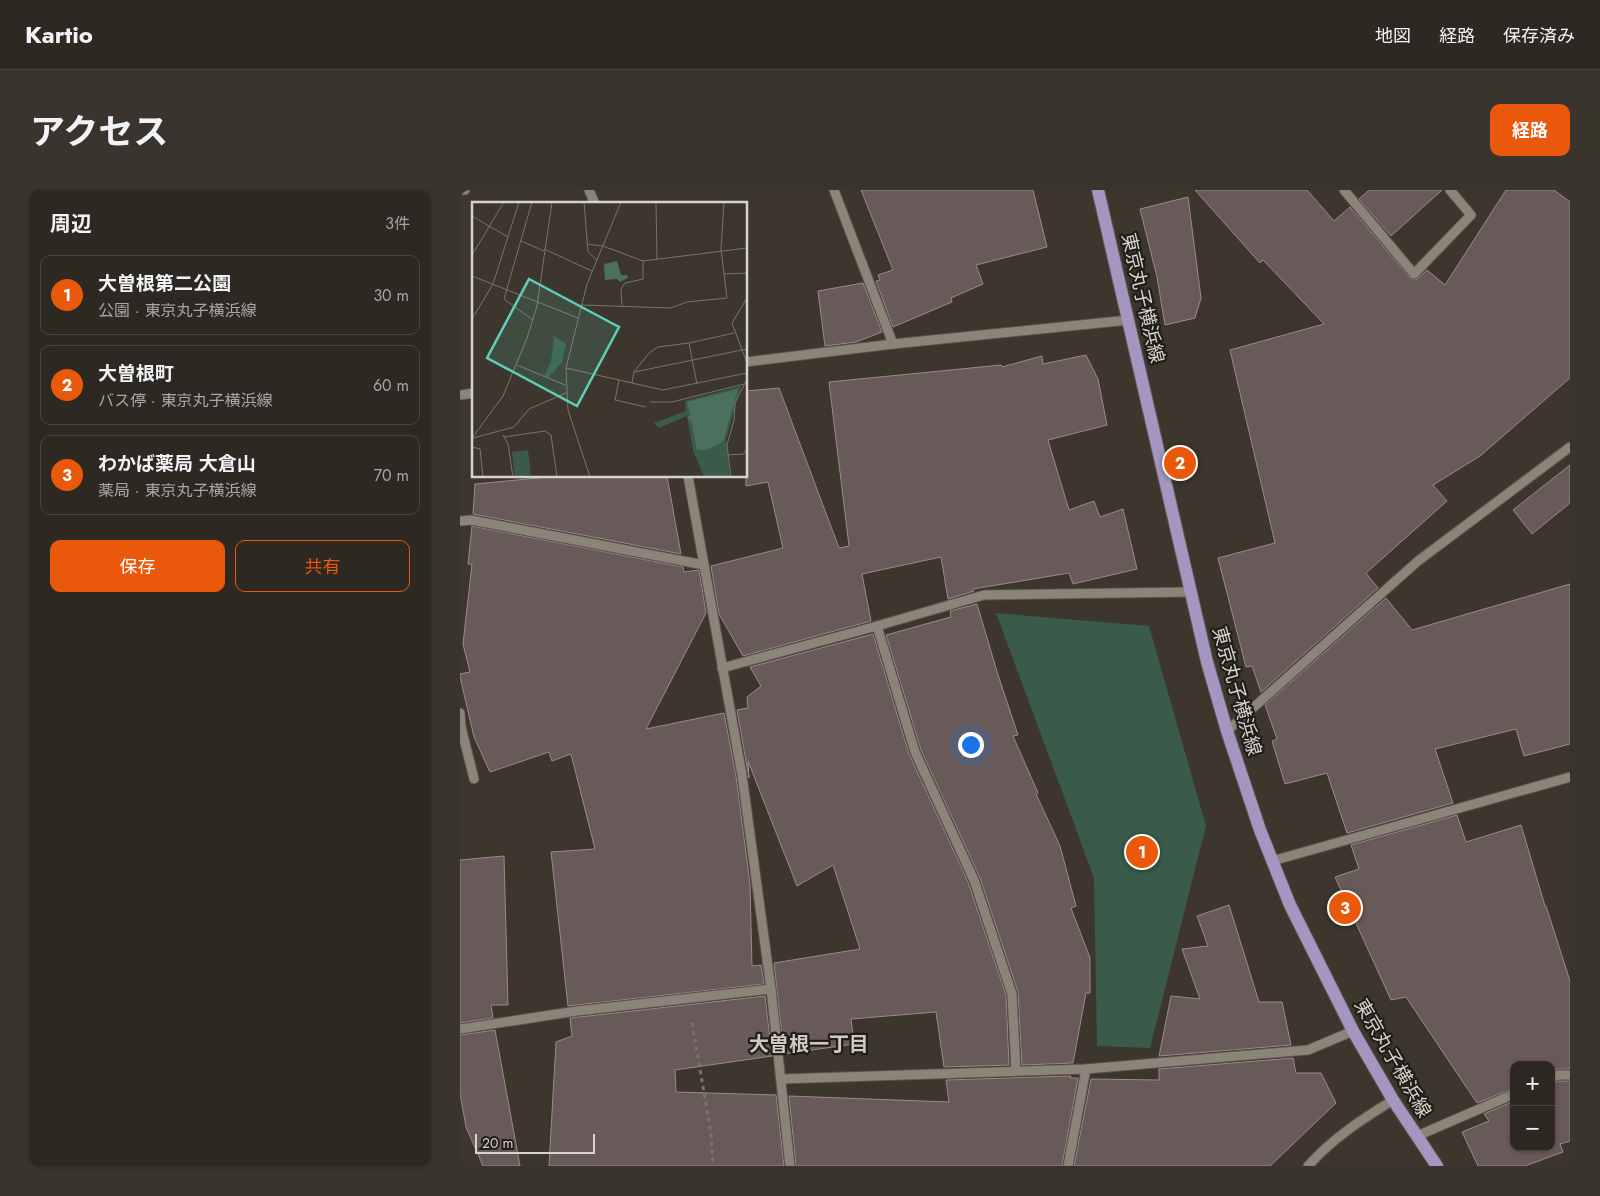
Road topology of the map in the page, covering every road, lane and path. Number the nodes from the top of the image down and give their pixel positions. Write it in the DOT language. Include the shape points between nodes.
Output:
graph roads {
  1 [pos="460,190"];
  2 [pos="465,190"];
  3 [pos="589,190"];
  4 [pos="834,190"];
  5 [pos="1098,190"];
  6 [pos="1344,190"];
  7 [pos="1450,190"];
  8 [pos="594,202"];
  9 [pos="1129,320"];
  10 [pos="894,344"];
  11 [pos="748,362"];
  12 [pos="1570,447"];
  13 [pos="688,478"];
  14 [pos="460,521"];
  15 [pos="704,565"];
  16 [pos="1191,592"];
  17 [pos="877,626"];
  18 [pos="722,668"];
  19 [pos="460,713"];
  20 [pos="1227,731"];
  21 [pos="1570,777"];
  22 [pos="474,779"];
  23 [pos="1272,861"];
  24 [pos="771,989"];
  25 [pos="687,998"];
  26 [pos="460,1028"];
  27 [pos="1353,1031"];
  28 [pos="1086,1068"];
  29 [pos="1016,1071"];
  30 [pos="1570,1075"];
  31 [pos="1555,1077"];
  32 [pos="781,1079"];
  33 [pos="1510,1096"];
  34 [pos="1393,1100"];
  35 [pos="1417,1136"];
  36 [pos="713,1166"];
  37 [pos="790,1166"];
  38 [pos="1068,1166"];
  39 [pos="1308,1166"];
  40 [pos="1437,1166"];
  1 -- 2 [label="street"];
  3 -- 8 [label="street"];
  4 -- 10 [label="street"];
  5 -- 9 [label="main road, 東京丸子横浜線"];
  6 -- 7 [label="street" via="1414,274 1471,216"];
  9 -- 10 [label="street"];
  9 -- 16 [label="main road, 東京丸子横浜線"];
  10 -- 11 [label="street"];
  12 -- 20 [label="street" via="1418,561"];
  13 -- 15 [label="street"];
  14 -- 15 [label="street" via="471,520"];
  15 -- 18 [label="street"];
  16 -- 17 [label="street" via="984,595"];
  16 -- 20 [label="main road, 東京丸子横浜線"];
  17 -- 18 [label="street"];
  17 -- 29 [label="street" via="915,752 974,880 1012,994"];
  18 -- 24 [label="street" via="742,775"];
  19 -- 22 [label="street"];
  20 -- 23 [label="main road, 東京丸子横浜線"];
  21 -- 23 [label="street"];
  23 -- 27 [label="main road, 東京丸子横浜線" via="1290,905"];
  24 -- 25 [label="street"];
  24 -- 32 [label="street"];
  25 -- 26 [label="street"];
  25 -- 36 [label="path" via="711,1133"];
  27 -- 28 [label="street" via="1308,1050"];
  27 -- 34 [label="main road, 東京丸子横浜線"];
  28 -- 29 [label="street"];
  28 -- 38 [label="street"];
  29 -- 32 [label="street"];
  30 -- 31 [label="street"];
  32 -- 37 [label="street"];
  33 -- 35 [label="street"];
  34 -- 35 [label="main road, 東京丸子横浜線"];
  34 -- 39 [label="street" via="1356,1123 1324,1148"];
  35 -- 40 [label="main road, 東京丸子横浜線"];
}
